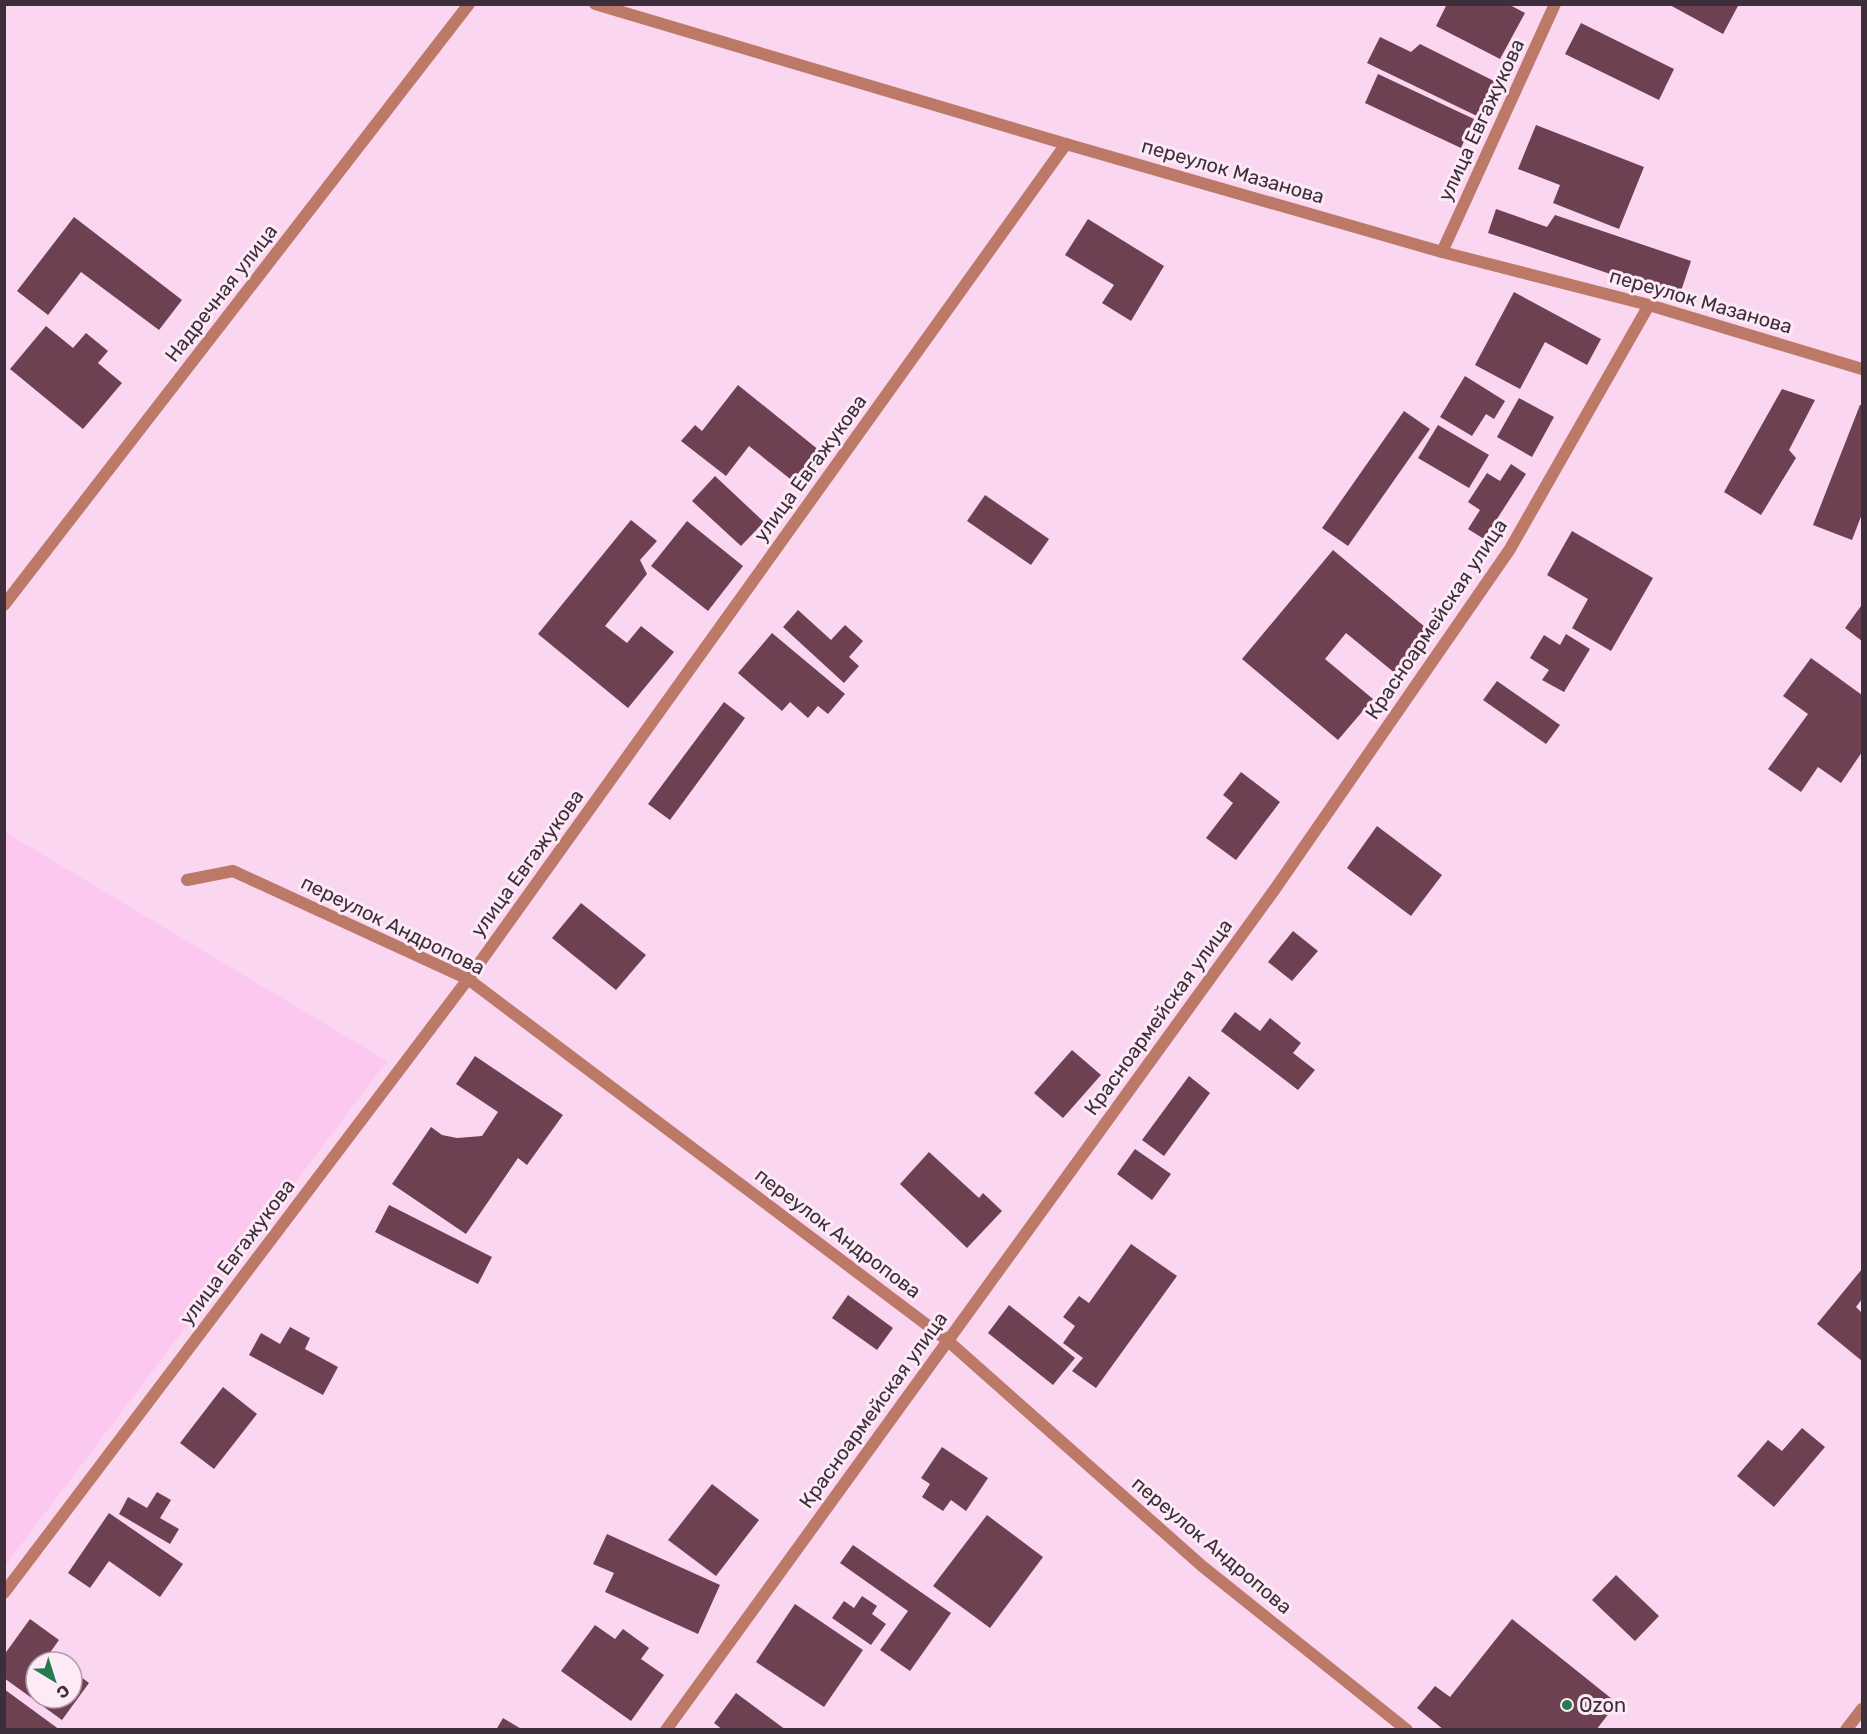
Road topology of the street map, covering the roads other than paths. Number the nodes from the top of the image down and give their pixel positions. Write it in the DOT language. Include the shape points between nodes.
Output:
graph roads {
  1 [pos="469,4"];
  2 [pos="595,4"];
  3 [pos="1555,4"];
  4 [pos="1066,144"];
  5 [pos="1442,252"];
  6 [pos="1650,305"];
  7 [pos="1863,369"];
  8 [pos="4,605"];
  9 [pos="187,880"];
  10 [pos="468,979"];
  11 [pos="947,1340"];
  12 [pos="4,1593"];
  13 [pos="1863,1709"];
  14 [pos="666,1730"];
  15 [pos="1407,1730"];
  16 [pos="1846,1730"];
  1 -- 8 [label="street, Надречная улица"];
  2 -- 4 [label="street, переулок Мазанова"];
  3 -- 5 [label="street, улица Евгажукова"];
  4 -- 5 [label="street, переулок Мазанова"];
  4 -- 10 [label="street, улица Евгажукова"];
  5 -- 6 [label="street, переулок Мазанова"];
  6 -- 7 [label="street, переулок Мазанова"];
  6 -- 11 [label="street, Красноармейская улица" via="1510,549 1275,889"];
  9 -- 10 [label="street, переулок Андропова" via="233,870"];
  10 -- 11 [label="street, переулок Андропова"];
  10 -- 12 [label="street, улица Евгажукова"];
  11 -- 14 [label="street, Красноармейская улица"];
  11 -- 15 [label="street, переулок Андропова" via="1202,1566"];
  13 -- 16 [label="street"];
}
